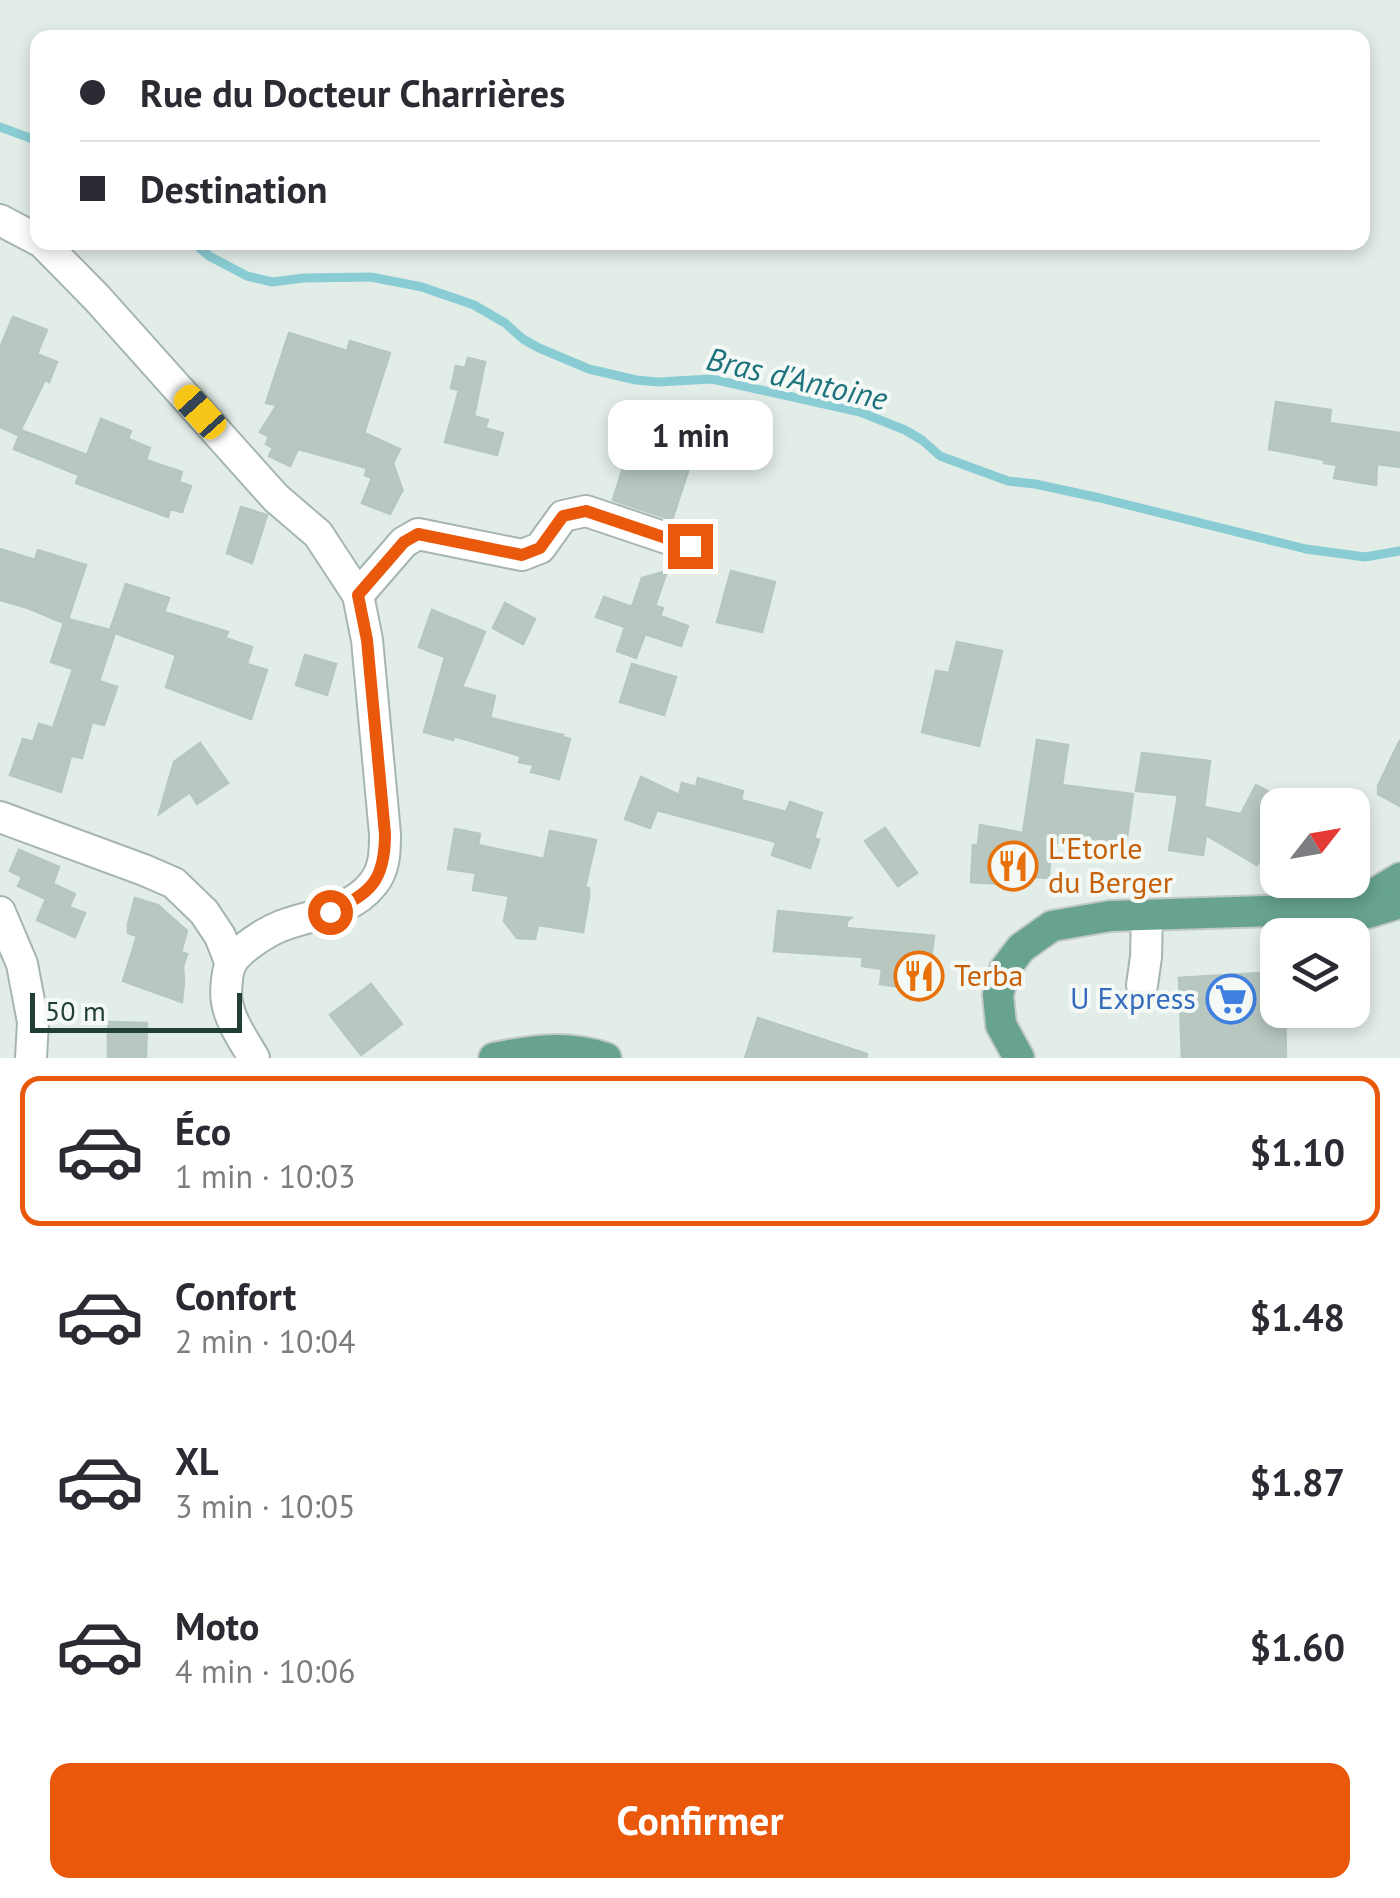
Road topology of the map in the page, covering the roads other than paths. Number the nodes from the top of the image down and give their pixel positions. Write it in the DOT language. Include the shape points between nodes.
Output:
graph roads {
  1 [pos="0,220"];
  2 [pos="30,236"];
  3 [pos="49,250"];
  4 [pos="690,546"];
  5 [pos="358,595"];
  6 [pos="0,817"];
  7 [pos="1400,878"];
  8 [pos="1400,903"];
  9 [pos="1348,909"];
  10 [pos="0,912"];
  11 [pos="1147,916"];
  12 [pos="231,964"];
  13 [pos="1142,985"];
  14 [pos="31,1058"];
  15 [pos="254,1058"];
  16 [pos="494,1058"];
  17 [pos="606,1058"];
  18 [pos="1019,1058"];
  1 -- 2 [label="street"];
  3 -- 5 [label="street" via="276,498 318,534"];
  4 -- 5 [label="street" via="586,511 563,516 540,548 522,555 418,534"];
  5 -- 12 [label="street" via="385,860 374,884 355,900 280,926"];
  6 -- 12 [label="street" via="174,883 204,912"];
  7 -- 9 [label="main road"];
  8 -- 9 [label="main road" via="1368,912"];
  9 -- 11 [label="main road"];
  10 -- 14 [label="street" via="22,964 33,1022"];
  11 -- 13 [label="street"];
  11 -- 18 [label="main road" via="1052,926 1021,948 998,995 1001,1025"];
  12 -- 15 [label="street" via="226,1000"];
  16 -- 17 [label="main road" via="536,1049"];
}
